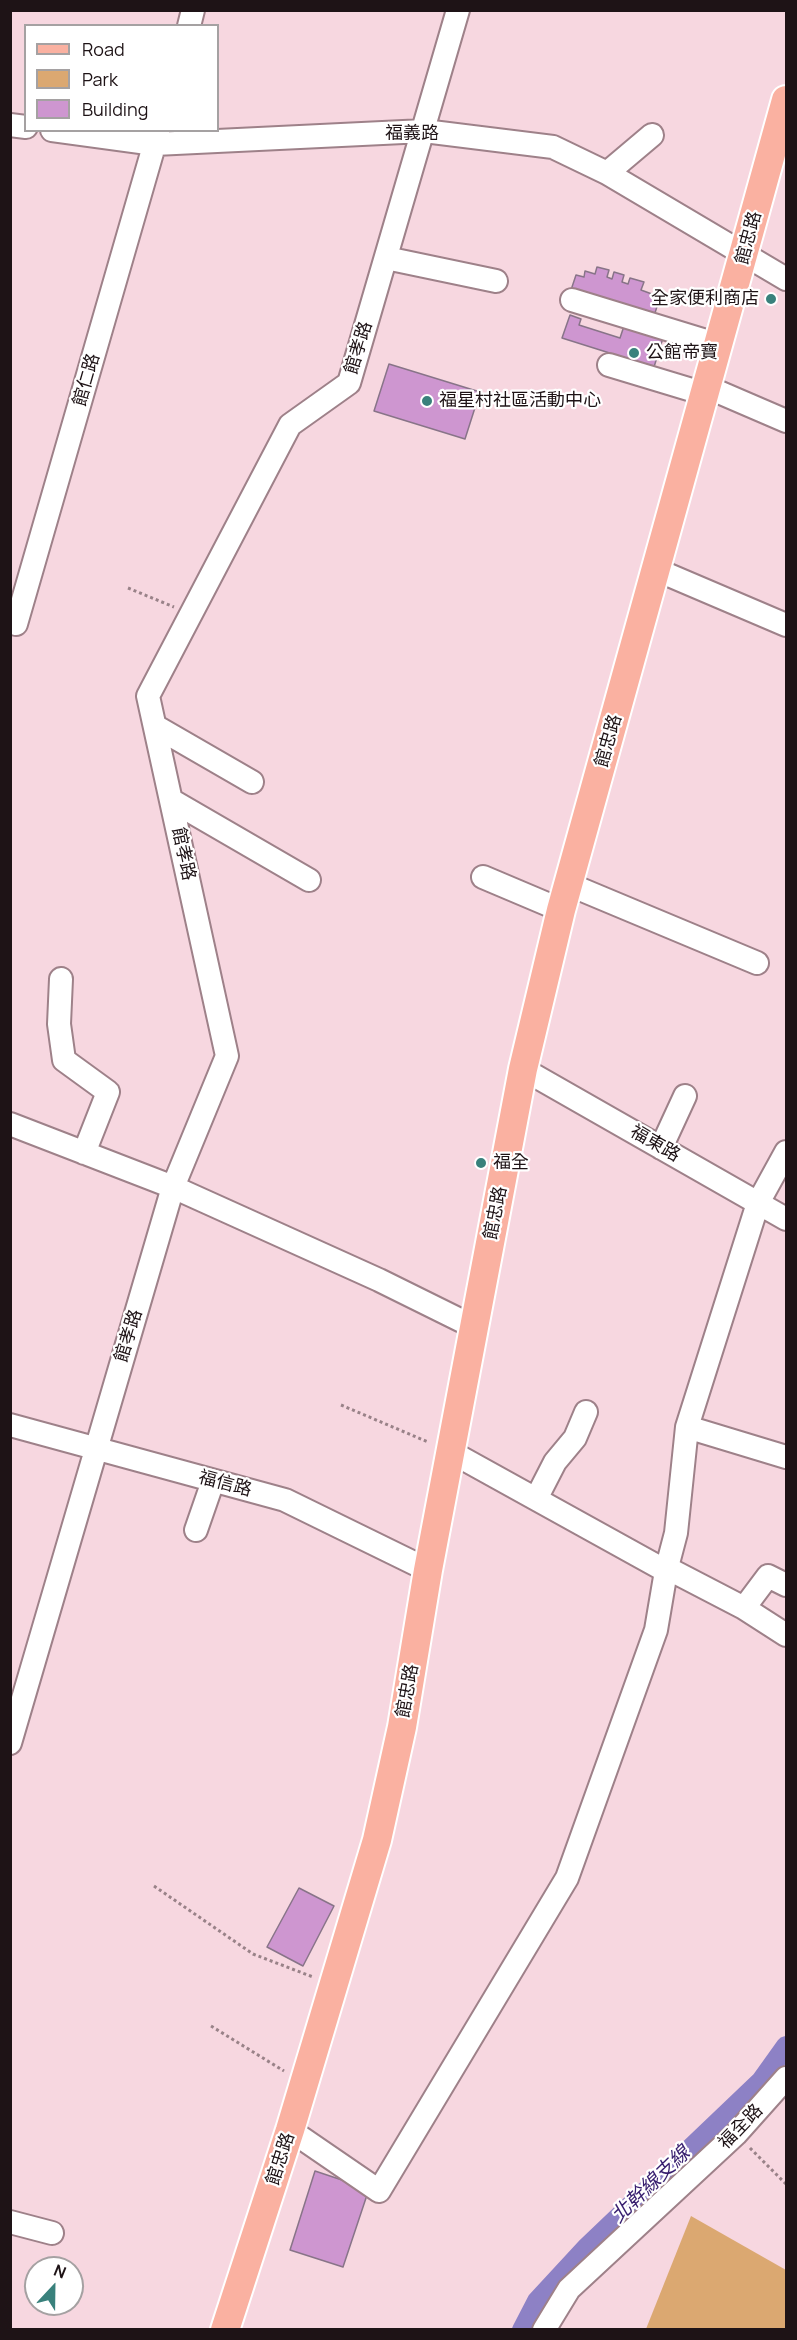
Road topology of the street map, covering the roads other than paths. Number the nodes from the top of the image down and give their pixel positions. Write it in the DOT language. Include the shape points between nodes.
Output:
graph roads {
  1 [pos="459,10"];
  2 [pos="786,100"];
  3 [pos="424,131"];
  4 [pos="82,132"];
  5 [pos="652,135"];
  6 [pos="157,137"];
  7 [pos="607,173"];
  8 [pos="744,253"];
  9 [pos="386,258"];
  10 [pos="786,279"];
  11 [pos="496,281"];
  12 [pos="572,300"];
  13 [pos="719,345"];
  14 [pos="609,365"];
  15 [pos="706,391"];
  16 [pos="786,421"];
  17 [pos="657,570"];
  18 [pos="10,622"];
  19 [pos="786,625"];
  20 [pos="154,726"];
  21 [pos="252,782"];
  22 [pos="171,800"];
  23 [pos="483,877"];
  24 [pos="309,880"];
  25 [pos="564,897"];
  26 [pos="757,963"];
  27 [pos="61,979"];
  28 [pos="523,1069"];
  29 [pos="685,1096"];
  30 [pos="10,1124"];
  31 [pos="662,1148"];
  32 [pos="786,1152"];
  33 [pos="84,1153"];
  34 [pos="173,1187"];
  35 [pos="758,1203"];
  36 [pos="786,1219"];
  37 [pos="474,1327"];
  38 [pos="586,1412"];
  39 [pos="10,1425"];
  40 [pos="687,1427"];
  41 [pos="95,1449"];
  42 [pos="451,1452"];
  43 [pos="786,1457"];
  44 [pos="213,1480"];
  45 [pos="536,1499"];
  46 [pos="196,1530"];
  47 [pos="428,1570"];
  48 [pos="666,1570"];
  49 [pos="786,1585"];
  50 [pos="744,1608"];
  51 [pos="786,1635"];
  52 [pos="10,1743"];
  53 [pos="786,2078"];
  54 [pos="290,2130"];
  55 [pos="10,2222"];
  56 [pos="52,2233"];
  57 [pos="225,2330"];
  58 [pos="544,2330"];
  1 -- 3 [label="street, 館孝路"];
  2 -- 8 [label="main road, 館忠路"];
  3 -- 6 [label="street, 福義路"];
  3 -- 7 [label="street, 福義路" via="553,147"];
  3 -- 9 [label="street, 館孝路"];
  4 -- 6 [label="street, 福義路"];
  5 -- 7 [label="street"];
  6 -- 18 [label="street, 館仁路" via="16,624"];
  7 -- 8 [label="street, 福義路"];
  8 -- 10 [label="street, 福義路"];
  8 -- 13 [label="main road, 館忠路"];
  9 -- 11 [label="street"];
  9 -- 20 [label="street, 館孝路" via="349,383 290,425 148,696"];
  12 -- 13 [label="street"];
  13 -- 15 [label="main road, 館忠路"];
  14 -- 15 [label="street"];
  15 -- 16 [label="street"];
  15 -- 17 [label="main road, 館忠路"];
  17 -- 19 [label="street"];
  17 -- 25 [label="main road, 館忠路"];
  20 -- 21 [label="street"];
  20 -- 22 [label="street, 館孝路"];
  22 -- 24 [label="street"];
  22 -- 34 [label="street, 館孝路" via="227,1056"];
  23 -- 25 [label="street"];
  25 -- 26 [label="street"];
  25 -- 28 [label="main road, 館忠路"];
  27 -- 33 [label="street" via="59,1024 64,1060 108,1092"];
  28 -- 31 [label="street, 福東路"];
  28 -- 37 [label="main road, 館忠路"];
  29 -- 31 [label="street"];
  30 -- 33 [label="street"];
  31 -- 35 [label="street, 福東路"];
  32 -- 35 [label="street"];
  33 -- 34 [label="street"];
  34 -- 37 [label="street"];
  34 -- 41 [label="street, 館孝路"];
  35 -- 36 [label="street, 福東路"];
  35 -- 40 [label="street"];
  37 -- 42 [label="main road, 館忠路"];
  38 -- 45 [label="street" via="575,1438 555,1462"];
  39 -- 41 [label="street, 福信路"];
  40 -- 43 [label="street"];
  40 -- 48 [label="street" via="676,1533"];
  41 -- 44 [label="street, 福信路"];
  41 -- 52 [label="street, 館孝路"];
  42 -- 45 [label="street"];
  42 -- 47 [label="main road, 館忠路"];
  44 -- 46 [label="street"];
  44 -- 47 [label="street, 福信路" via="285,1500"];
  45 -- 48 [label="street"];
  47 -- 54 [label="main road, 館忠路" via="402,1727 377,1840"];
  48 -- 50 [label="street"];
  48 -- 54 [label="street" via="656,1630 567,1878 379,2191"];
  49 -- 50 [label="street" via="768,1576"];
  50 -- 51 [label="street"];
  53 -- 58 [label="street, 福全路" via="736,2134 569,2289"];
  54 -- 57 [label="main road, 館忠路"];
  55 -- 56 [label="street"];
}
